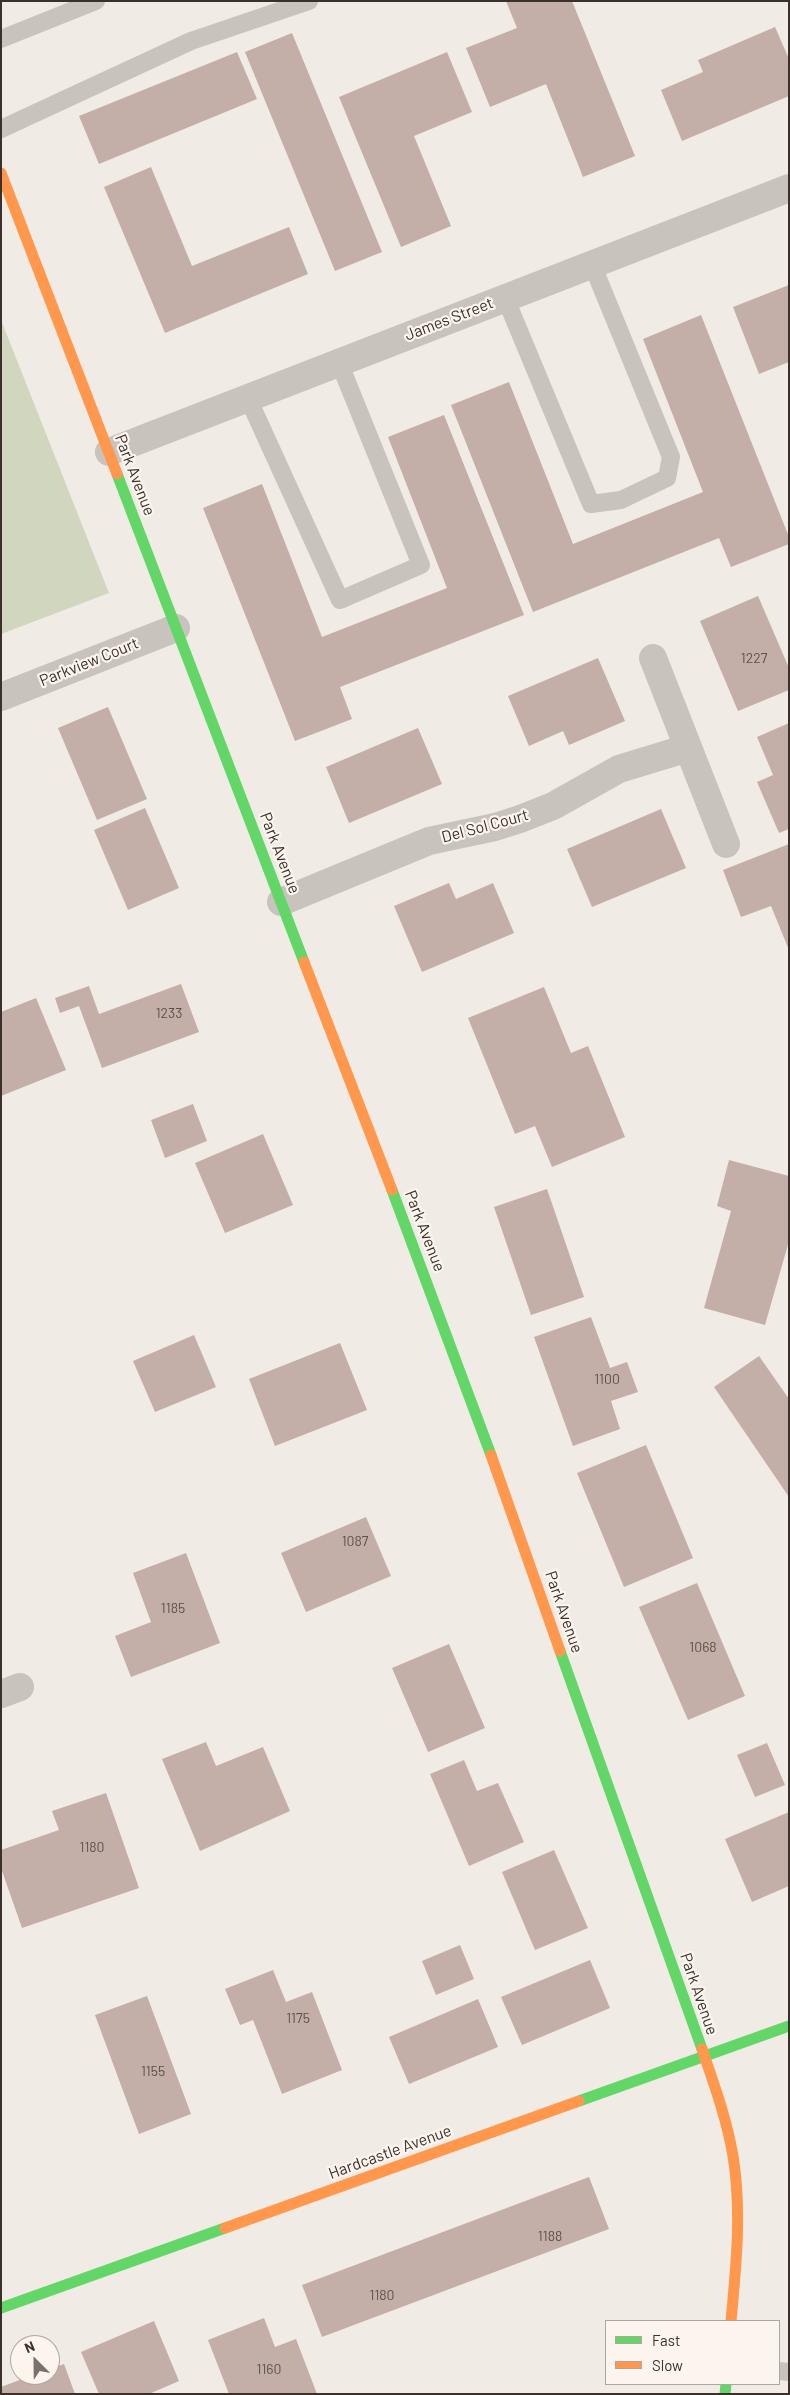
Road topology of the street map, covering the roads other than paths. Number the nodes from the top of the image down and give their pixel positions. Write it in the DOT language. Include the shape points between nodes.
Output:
graph roads {
  1 [pos="96,1"];
  2 [pos="309,1"];
  3 [pos="1,39"];
  4 [pos="1,129"];
  5 [pos="1,173"];
  6 [pos="789,188"];
  7 [pos="592,264"];
  8 [pos="505,297"];
  9 [pos="339,362"];
  10 [pos="248,398"];
  11 [pos="109,452"];
  12 [pos="176,628"];
  13 [pos="653,658"];
  14 [pos="1,697"];
  15 [pos="688,748"];
  16 [pos="726,844"];
  17 [pos="281,902"];
  18 [pos="789,2026"];
  19 [pos="704,2056"];
  20 [pos="1,2308"];
  21 [pos="732,2320"];
  1 -- 3 [label="lane"];
  2 -- 4 [label="lane" via="191,41"];
  5 -- 11 [label="street, Park Avenue"];
  6 -- 7 [label="street, James Street"];
  7 -- 8 [label="street, James Street"];
  7 -- 8 [label="lane" via="671,457 666,478 621,500 591,504"];
  8 -- 9 [label="street, James Street"];
  9 -- 10 [label="street, James Street"];
  9 -- 10 [label="lane" via="421,565 340,600"];
  10 -- 11 [label="street, James Street"];
  11 -- 12 [label="street, Park Avenue"];
  12 -- 14 [label="street, Parkview Court"];
  12 -- 17 [label="street, Park Avenue"];
  13 -- 15 [label="street"];
  15 -- 16 [label="street"];
  15 -- 17 [label="street, Del Sol Court" via="619,769 552,806 520,819 429,841"];
  17 -- 19 [label="street, Park Avenue" via="463,1376"];
  18 -- 19 [label="street, Hardcastle Avenue"];
  19 -- 20 [label="street, Hardcastle Avenue"];
  19 -- 21 [label="street, Park Avenue" via="729,2135 734,2165 738,2224"];
}
